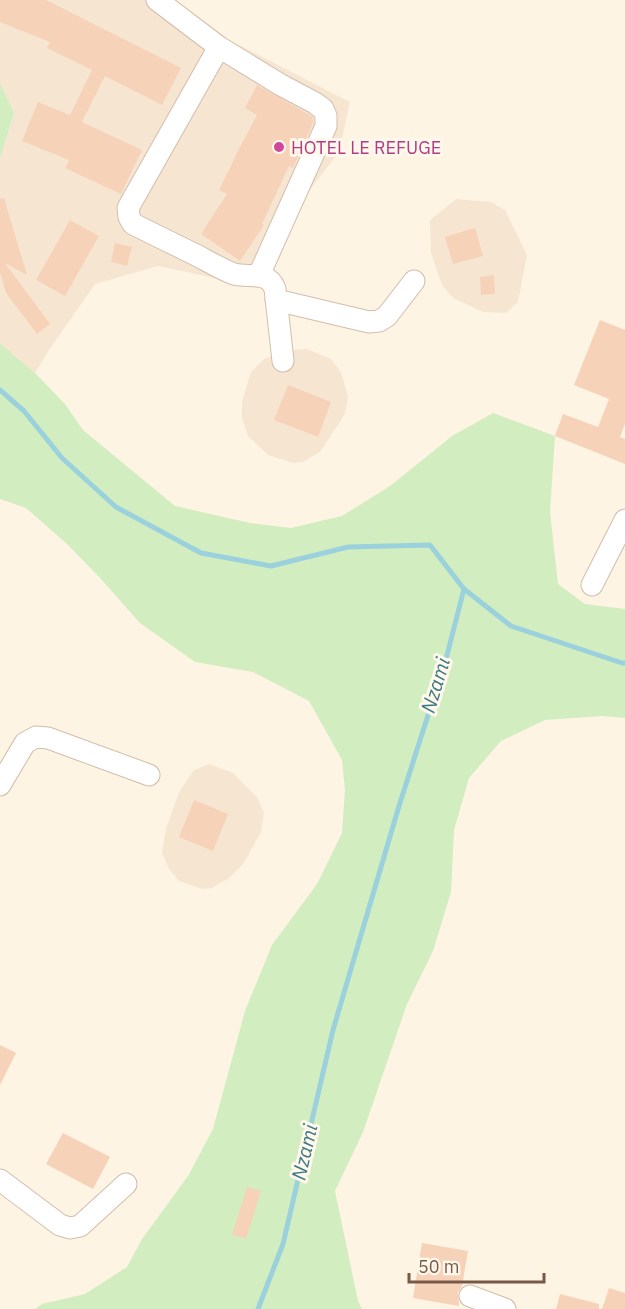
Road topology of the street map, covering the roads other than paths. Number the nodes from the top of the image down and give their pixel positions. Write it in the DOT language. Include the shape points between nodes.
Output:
graph roads {
  1 [pos="157,0"];
  2 [pos="219,47"];
  3 [pos="259,275"];
  4 [pos="414,281"];
  5 [pos="276,300"];
  6 [pos="283,361"];
  7 [pos="625,520"];
  8 [pos="592,585"];
  9 [pos="149,775"];
  10 [pos="0,785"];
  11 [pos="0,1180"];
  12 [pos="126,1184"];
  13 [pos="470,1296"];
  14 [pos="505,1309"];
  1 -- 2 [label="street"];
  2 -- 3 [label="street" via="315,103 326,116 326,126"];
  2 -- 3 [label="street" via="128,208 129,217 133,224 233,273"];
  3 -- 5 [label="street" via="273,282"];
  4 -- 5 [label="street" via="379,321"];
  5 -- 6 [label="street"];
  7 -- 8 [label="street"];
  9 -- 10 [label="street" via="36,737 25,743"];
  11 -- 12 [label="street" via="60,1226 70,1228 80,1226"];
  13 -- 14 [label="street"];
}
